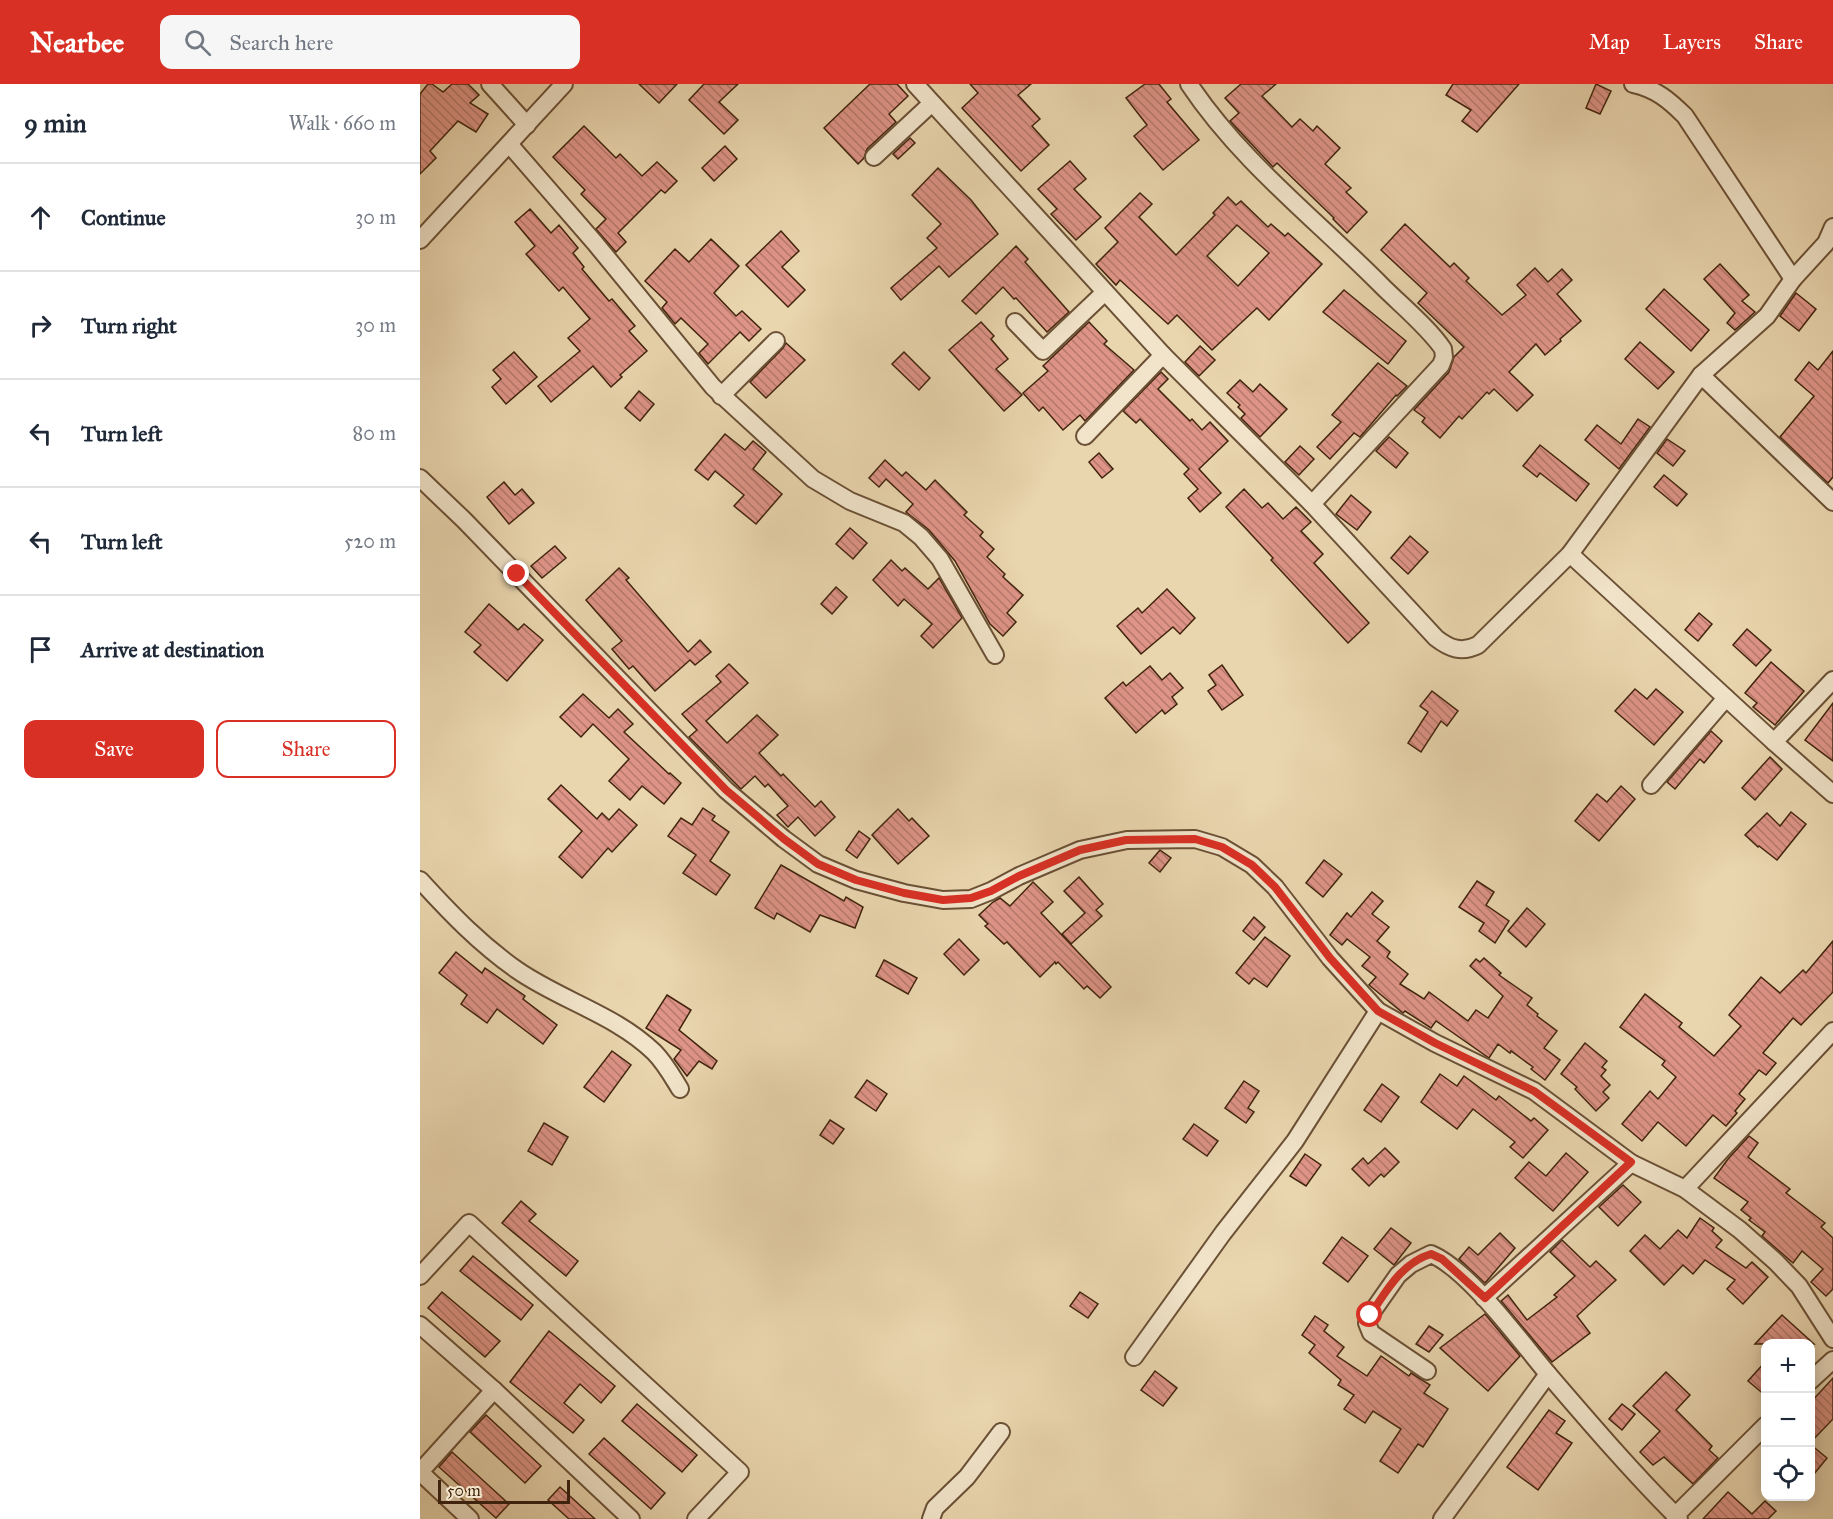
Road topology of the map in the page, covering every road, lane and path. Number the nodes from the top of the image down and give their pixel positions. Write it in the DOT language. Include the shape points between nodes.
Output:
graph roads {
  1 [pos="490,84"];
  2 [pos="564,84"];
  3 [pos="915,84"];
  4 [pos="1189,84"];
  5 [pos="1633,84"];
  6 [pos="932,103"];
  7 [pos="527,124"];
  8 [pos="509,144"];
  9 [pos="874,157"];
  10 [pos="1833,227"];
  11 [pos="420,240"];
  12 [pos="1792,279"];
  13 [pos="1106,292"];
  14 [pos="1015,322"];
  15 [pos="777,341"];
  16 [pos="1163,355"];
  17 [pos="1701,375"];
  18 [pos="721,396"];
  19 [pos="1085,436"];
  20 [pos="420,478"];
  21 [pos="1833,502"];
  22 [pos="1312,504"];
  23 [pos="1570,554"];
  24 [pos="995,655"];
  25 [pos="1833,680"];
  26 [pos="1726,698"];
  27 [pos="1774,742"];
  28 [pos="1651,785"];
  29 [pos="1833,794"];
  30 [pos="420,880"];
  31 [pos="1378,1011"];
  32 [pos="1833,1031"];
  33 [pos="680,1089"];
  34 [pos="1631,1162"];
  35 [pos="1685,1189"];
  36 [pos="420,1276"];
  37 [pos="1485,1298"];
  38 [pos="420,1325"];
  39 [pos="1833,1339"];
  40 [pos="1134,1357"];
  41 [pos="1833,1360"];
  42 [pos="1427,1371"];
  43 [pos="1548,1374"];
  44 [pos="1815,1376"];
  45 [pos="494,1390"];
  46 [pos="1761,1430"];
  47 [pos="1001,1432"];
  48 [pos="420,1472"];
  49 [pos="1677,1518"];
  50 [pos="470,1519"];
  51 [pos="631,1519"];
  52 [pos="696,1519"];
  53 [pos="931,1519"];
  54 [pos="1442,1519"];
  1 -- 7 [label="street"];
  2 -- 7 [label="street"];
  3 -- 6 [label="street"];
  4 -- 22 [label="street" via="1237,146 1443,349 1441,365"];
  5 -- 12 [label="street" via="1655,90 1685,116"];
  6 -- 9 [label="street"];
  6 -- 13 [label="street"];
  7 -- 8 [label="street"];
  8 -- 11 [label="street"];
  8 -- 18 [label="street"];
  10 -- 12 [label="street" via="1826,243"];
  12 -- 17 [label="street" via="1767,315"];
  13 -- 14 [label="street" via="1043,351"];
  13 -- 16 [label="street"];
  15 -- 18 [label="street"];
  16 -- 19 [label="street"];
  16 -- 22 [label="street"];
  17 -- 21 [label="street"];
  17 -- 23 [label="street"];
  18 -- 24 [label="street" via="813,479 850,501 904,524 921,537 940,559"];
  20 -- 31 [label="street" via="726,790 818,864 856,880 943,900 971,898 991,891 1080,850 1126,840 1195,839 1222,847 1252,865 1275,887 1330,958"];
  22 -- 23 [label="street" via="1436,638 1457,649 1478,645"];
  23 -- 26 [label="street"];
  25 -- 27 [label="street"];
  26 -- 27 [label="street"];
  26 -- 28 [label="street"];
  27 -- 29 [label="street"];
  30 -- 33 [label="street" via="461,926 519,971 623,1029 652,1051"];
  31 -- 34 [label="street" via="1534,1091"];
  31 -- 40 [label="street" via="1294,1141"];
  32 -- 35 [label="street"];
  34 -- 35 [label="street"];
  34 -- 37 [label="street"];
  35 -- 39 [label="street" via="1776,1262 1799,1286"];
  36 -- 52 [label="street" via="470,1222 740,1472"];
  37 -- 42 [label="street" via="1442,1259 1431,1254 1398,1275 1370,1315 1368,1329"];
  37 -- 43 [label="street"];
  38 -- 45 [label="street"];
  41 -- 44 [label="street"];
  43 -- 49 [label="street"];
  43 -- 54 [label="street"];
  45 -- 48 [label="street"];
  45 -- 51 [label="street"];
  46 -- 49 [label="street"];
  47 -- 53 [label="street" via="967,1477 935,1508"];
  48 -- 50 [label="street"];
}
